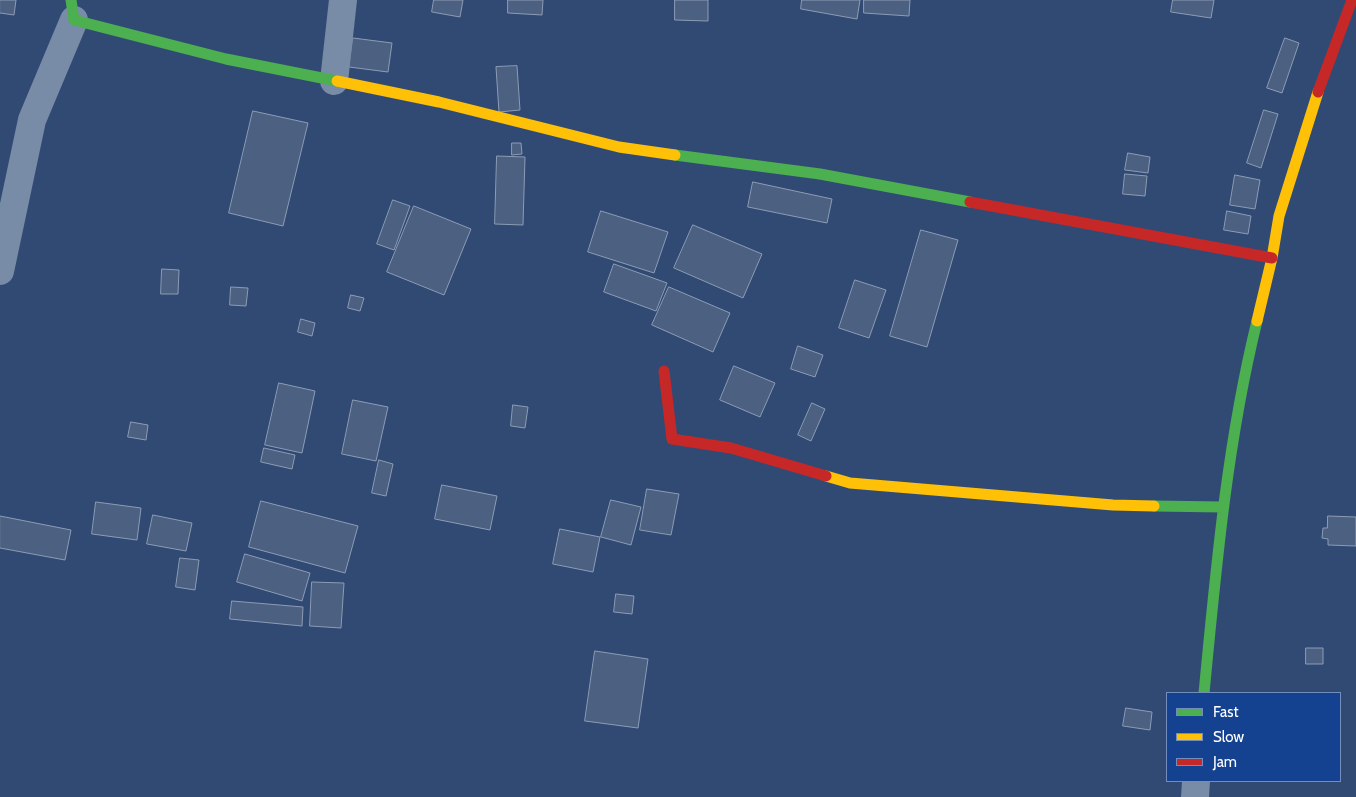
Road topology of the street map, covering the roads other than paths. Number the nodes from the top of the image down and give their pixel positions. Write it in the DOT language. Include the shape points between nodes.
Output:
graph roads {
  1 [pos="343,0"];
  2 [pos="1352,0"];
  3 [pos="72,10"];
  4 [pos="334,81"];
  5 [pos="1272,258"];
  6 [pos="0,270"];
  7 [pos="664,371"];
  8 [pos="1224,508"];
  9 [pos="1204,692"];
  10 [pos="1196,782"];
  11 [pos="1195,797"];
  1 -- 4 [label="street"];
  2 -- 5 [label="street" via="1312,108 1279,216"];
  3 -- 4 [label="street" via="226,59"];
  3 -- 6 [label="street" via="32,120"];
  4 -- 5 [label="street" via="439,102 619,147 820,174"];
  5 -- 8 [label="street" via="1249,353"];
  7 -- 8 [label="street" via="672,439 732,448 850,483 1113,505"];
  8 -- 9 [label="street"];
  10 -- 11 [label="street"];
}
